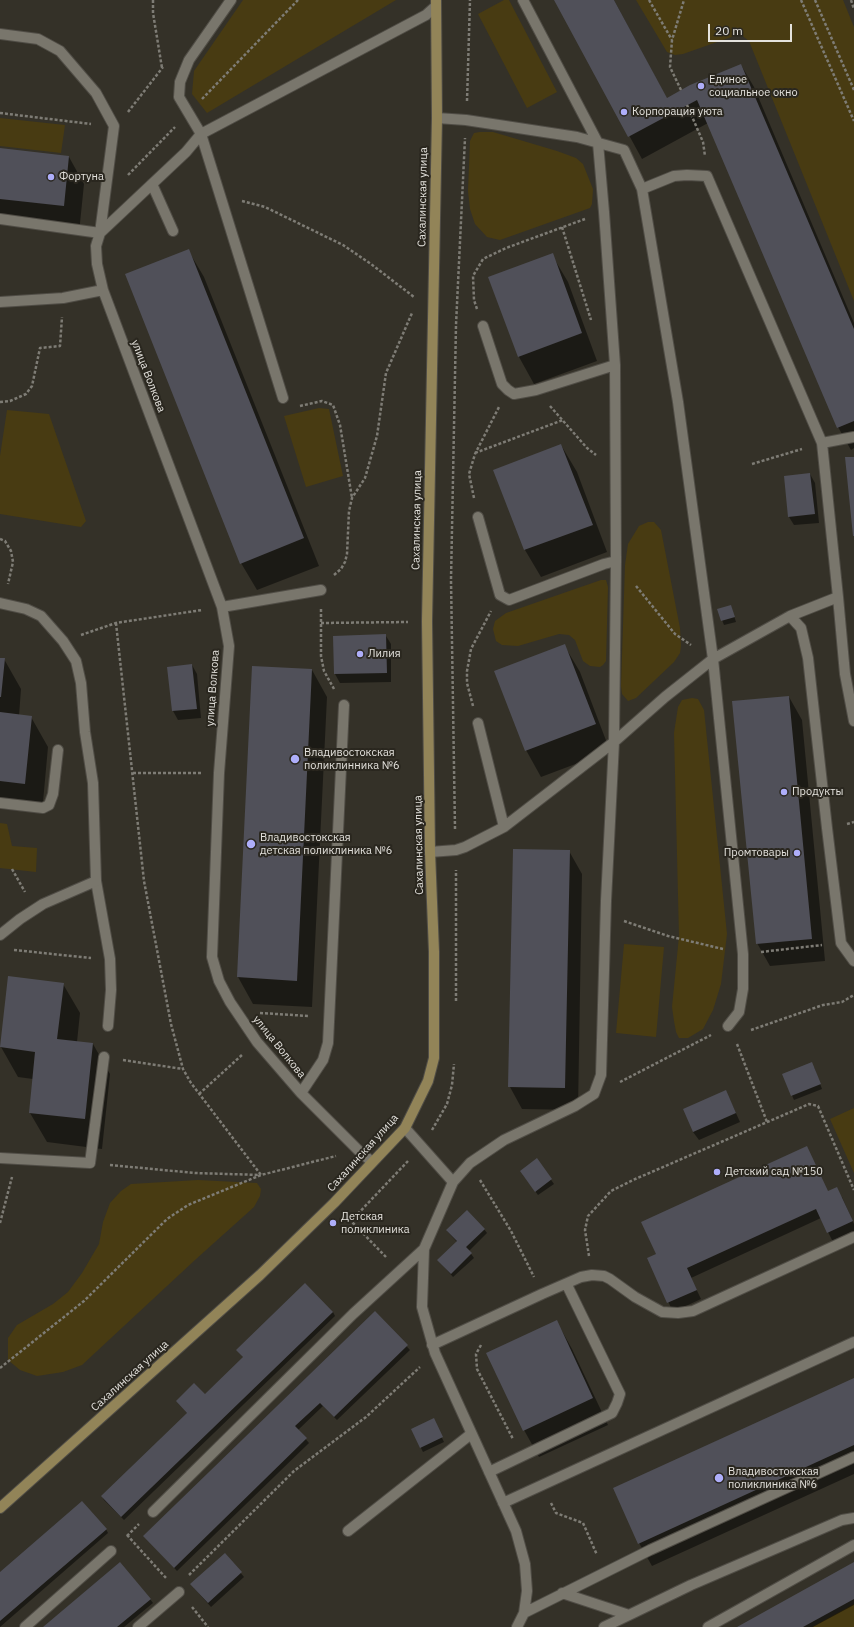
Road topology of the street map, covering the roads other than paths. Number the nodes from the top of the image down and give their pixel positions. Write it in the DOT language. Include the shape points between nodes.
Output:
graph roads {
  1 [pos="231,0"];
  2 [pos="523,0"];
  3 [pos="436,3"];
  4 [pos="0,34"];
  5 [pos="437,118"];
  6 [pos="201,134"];
  7 [pos="598,143"];
  8 [pos="152,184"];
  9 [pos="642,189"];
  10 [pos="0,219"];
  11 [pos="173,231"];
  12 [pos="100,233"];
  13 [pos="103,290"];
  14 [pos="0,302"];
  15 [pos="483,326"];
  16 [pos="615,365"];
  17 [pos="283,398"];
  18 [pos="854,437"];
  19 [pos="822,443"];
  20 [pos="478,517"];
  21 [pos="616,561"];
  22 [pos="321,590"];
  23 [pos="838,597"];
  24 [pos="2,604"];
  25 [pos="222,607"];
  26 [pos="790,616"];
  27 [pos="713,659"];
  28 [pos="344,705"];
  29 [pos="854,721"];
  30 [pos="478,723"];
  31 [pos="614,742"];
  32 [pos="58,750"];
  33 [pos="0,803"];
  34 [pos="504,827"];
  35 [pos="430,852"];
  36 [pos="96,881"];
  37 [pos="0,935"];
  38 [pos="854,961"];
  39 [pos="108,1026"];
  40 [pos="730,1030"];
  41 [pos="104,1057"];
  42 [pos="301,1093"];
  43 [pos="405,1128"];
  44 [pos="0,1158"];
  45 [pos="372,1162"];
  46 [pos="453,1182"];
  47 [pos="854,1237"];
  48 [pos="424,1249"];
  49 [pos="567,1285"];
  50 [pos="854,1342"];
  51 [pos="433,1349"];
  52 [pos="471,1434"];
  53 [pos="854,1457"];
  54 [pos="489,1472"];
  55 [pos="503,1503"];
  56 [pos="0,1508"];
  57 [pos="153,1512"];
  58 [pos="854,1518"];
  59 [pos="348,1531"];
  60 [pos="854,1545"];
  61 [pos="111,1551"];
  62 [pos="177,1590"];
  63 [pos="562,1593"];
  64 [pos="524,1613"];
  65 [pos="629,1615"];
  66 [pos="25,1627"];
  67 [pos="138,1627"];
  68 [pos="517,1627"];
  69 [pos="604,1627"];
  70 [pos="708,1627"];
  1 -- 6 [label="street" via="188,60 180,82 179,97"];
  2 -- 7 [label="street"];
  3 -- 5 [label="main road, Сахалинская улица"];
  3 -- 6 [label="street" via="426,15"];
  4 -- 12 [label="street, улица Волкова" via="38,39 60,51 96,93 114,126"];
  5 -- 7 [label="street" via="577,137"];
  5 -- 35 [label="main road, Сахалинская улица" via="428,621"];
  6 -- 8 [label="street"];
  6 -- 17 [label="street"];
  7 -- 9 [label="street" via="624,150"];
  7 -- 16 [label="street"];
  8 -- 11 [label="street"];
  8 -- 12 [label="street"];
  9 -- 19 [label="street" via="674,176 707,176"];
  9 -- 27 [label="street" via="678,402"];
  10 -- 12 [label="street"];
  12 -- 13 [label="street, улица Волкова" via="96,246"];
  13 -- 14 [label="street" via="63,298"];
  13 -- 25 [label="street, улица Волкова"];
  15 -- 16 [label="street" via="502,384 514,394 536,390"];
  16 -- 21 [label="street"];
  18 -- 19 [label="street"];
  19 -- 23 [label="street"];
  20 -- 21 [label="street" via="500,595 509,600"];
  21 -- 31 [label="street"];
  22 -- 25 [label="street"];
  23 -- 26 [label="street"];
  23 -- 29 [label="street" via="845,674"];
  24 -- 36 [label="street" via="26,609 41,616 63,641 76,661 81,683 92,783"];
  25 -- 42 [label="street, улица Волкова" via="229,646 219,773 212,956 219,981 236,1012 257,1042"];
  26 -- 27 [label="street"];
  26 -- 38 [label="street" via="801,628 808,658 841,942"];
  27 -- 31 [label="street"];
  27 -- 40 [label="street" via="743,954 743,988 738,1012"];
  28 -- 42 [label="street" via="328,1043 323,1060"];
  30 -- 34 [label="street"];
  31 -- 34 [label="street"];
  31 -- 46 [label="street" via="601,1074 594,1094 575,1106 504,1140 470,1163"];
  32 -- 33 [label="street" via="53,794 49,805 42,808"];
  34 -- 35 [label="street" via="456,850"];
  35 -- 43 [label="main road, Сахалинская улица" via="434,952 434,1058 428,1081"];
  36 -- 37 [label="street" via="35,909"];
  36 -- 39 [label="street" via="110,960"];
  41 -- 44 [label="street" via="90,1163"];
  42 -- 45 [label="street, улица Волкова"];
  43 -- 45 [label="main road, Сахалинская улица"];
  43 -- 46 [label="street"];
  45 -- 56 [label="main road, Сахалинская улица" via="334,1203 260,1274"];
  46 -- 48 [label="street"];
  47 -- 49 [label="street" via="693,1311 662,1312 604,1276 592,1275"];
  48 -- 51 [label="street" via="422,1308"];
  48 -- 57 [label="street" via="353,1314"];
  49 -- 51 [label="street" via="542,1294"];
  49 -- 54 [label="street" via="620,1394 617,1403 612,1413"];
  50 -- 55 [label="street"];
  51 -- 52 [label="street"];
  52 -- 54 [label="street"];
  52 -- 59 [label="street"];
  53 -- 63 [label="street"];
  54 -- 55 [label="street"];
  55 -- 64 [label="street" via="516,1531 525,1564 528,1591"];
  58 -- 65 [label="street" via="842,1520"];
  60 -- 70 [label="street"];
  61 -- 66 [label="street"];
  62 -- 67 [label="street"];
  63 -- 64 [label="street"];
  63 -- 65 [label="street"];
  64 -- 68 [label="street"];
  65 -- 69 [label="street"];
}
